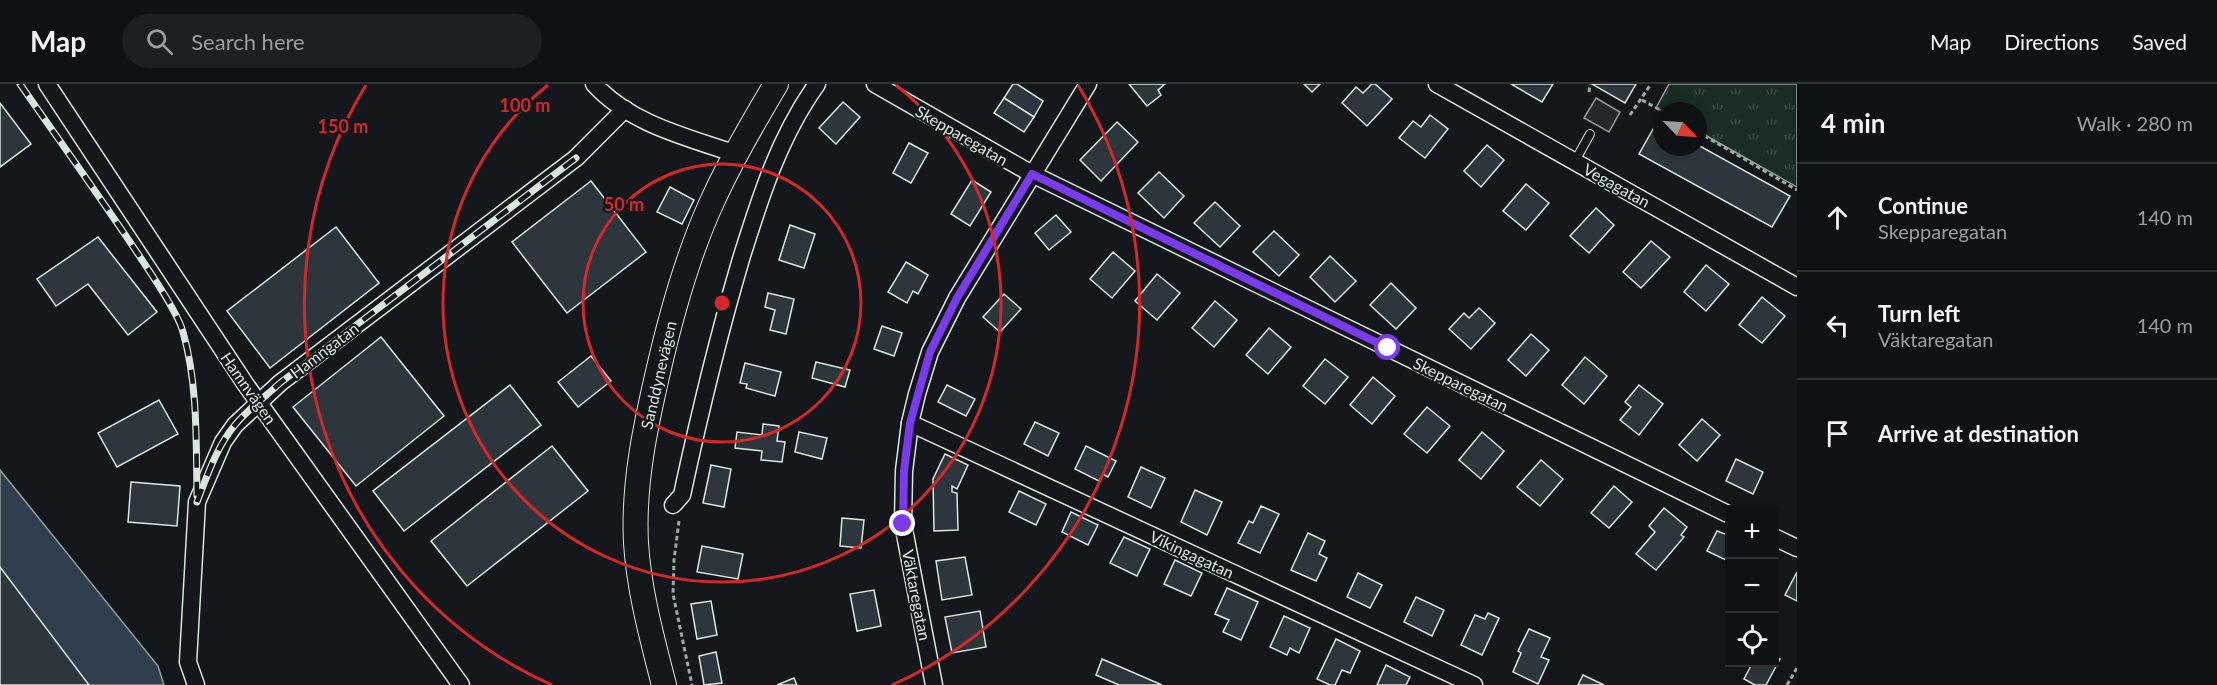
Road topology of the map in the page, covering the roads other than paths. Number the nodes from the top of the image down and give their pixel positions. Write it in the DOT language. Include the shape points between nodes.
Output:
graph roads {
  1 [pos="47,84"];
  2 [pos="594,84"];
  3 [pos="776,84"];
  4 [pos="817,84"];
  5 [pos="876,84"];
  6 [pos="1088,84"];
  7 [pos="1437,84"];
  8 [pos="625,109"];
  9 [pos="1590,134"];
  10 [pos="736,154"];
  11 [pos="1575,161"];
  12 [pos="1032,174"];
  13 [pos="1797,287"];
  14 [pos="258,403"];
  15 [pos="910,423"];
  16 [pos="673,505"];
  17 [pos="1725,513"];
  18 [pos="1779,539"];
  19 [pos="1797,548"];
  20 [pos="1440,678"];
  21 [pos="196,685"];
  22 [pos="461,685"];
  23 [pos="664,685"];
  24 [pos="934,685"];
  25 [pos="1474,685"];
  1 -- 14 [label="street, Hamnvägen"];
  2 -- 8 [label="street"];
  3 -- 10 [label="street, Sanddynevägen"];
  4 -- 16 [label="street" via="775,160 760,198 722,322 682,495"];
  5 -- 12 [label="street, Skepparegatan"];
  6 -- 12 [label="street, Väktaregatan"];
  7 -- 11 [label="street, Vegagatan"];
  8 -- 10 [label="street" via="652,124"];
  8 -- 14 [label="street, Hamngatan" via="576,158"];
  9 -- 11 [label="lane"];
  10 -- 23 [label="street, Sanddynevägen" via="711,204 675,304 640,457 635,504 640,581"];
  11 -- 13 [label="street, Vegagatan"];
  12 -- 15 [label="street, Väktaregatan" via="957,298 930,352"];
  12 -- 17 [label="street, Skepparegatan"];
  14 -- 21 [label="street, Hamngatan" via="235,424 223,442 197,502 188,662"];
  14 -- 22 [label="street, Hamnvägen"];
  15 -- 20 [label="street, Vikingagatan"];
  15 -- 24 [label="street, Väktaregatan" via="903,524"];
  18 -- 19 [label="street"];
  20 -- 25 [label="street, Vikingagatan"];
}
